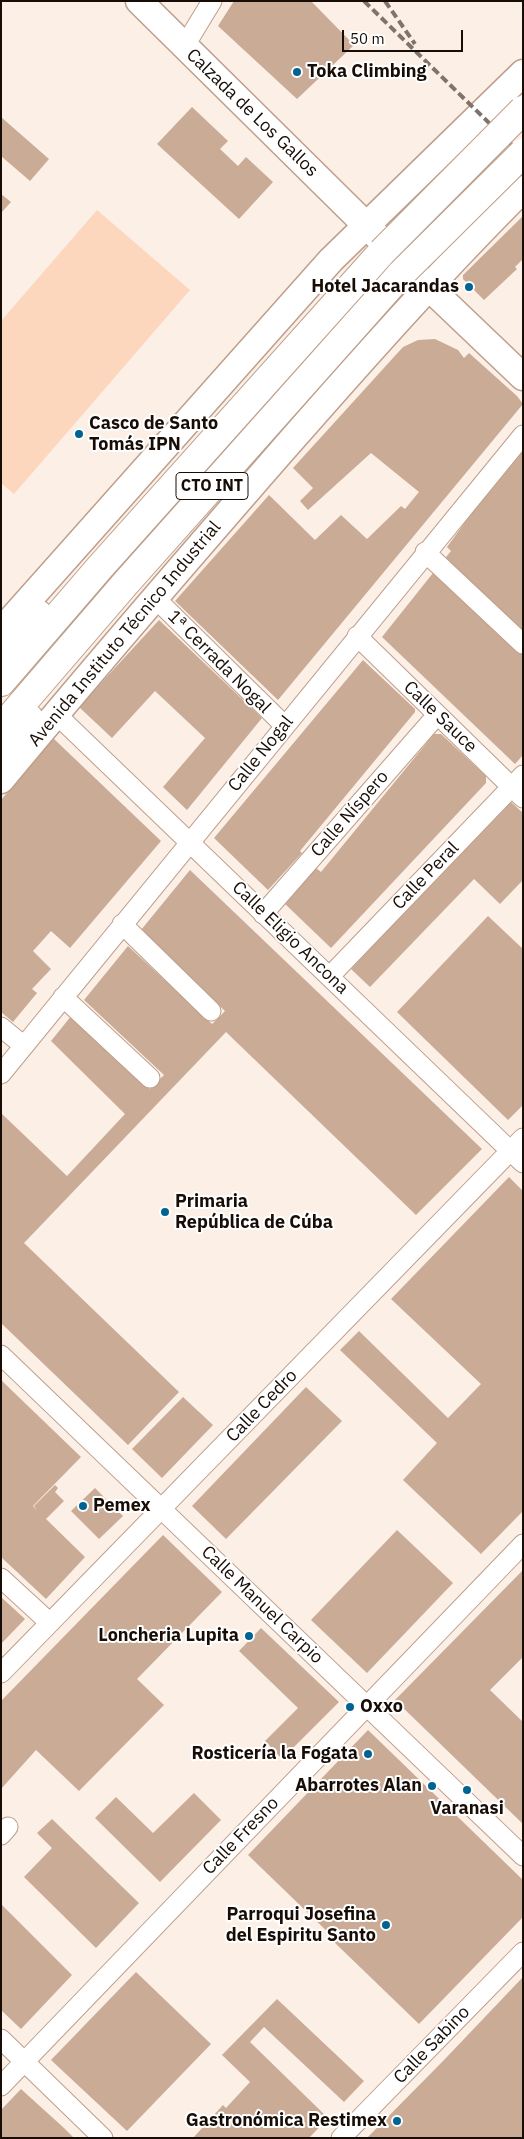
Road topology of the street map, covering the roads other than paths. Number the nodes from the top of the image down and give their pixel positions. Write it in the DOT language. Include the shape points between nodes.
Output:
graph roads {
  1 [pos="212,1"];
  2 [pos="147,4"];
  3 [pos="184,47"];
  4 [pos="523,73"];
  5 [pos="523,110"];
  6 [pos="523,153"];
  7 [pos="523,189"];
  8 [pos="366,224"];
  9 [pos="427,286"];
  10 [pos="523,376"];
  11 [pos="523,435"];
  12 [pos="425,552"];
  13 [pos="154,598"];
  14 [pos="72,600"];
  15 [pos="96,616"];
  16 [pos="1,631"];
  17 [pos="357,636"];
  18 [pos="523,644"];
  19 [pos="1,652"];
  20 [pos="1,682"];
  21 [pos="56,714"];
  22 [pos="436,715"];
  23 [pos="284,725"];
  24 [pos="1,728"];
  25 [pos="1,751"];
  26 [pos="1,780"];
  27 [pos="519,787"];
  28 [pos="190,842"];
  29 [pos="263,914"];
  30 [pos="122,924"];
  31 [pos="330,976"];
  32 [pos="63,997"];
  33 [pos="211,1011"];
  34 [pos="1,1026"];
  35 [pos="24,1046"];
  36 [pos="1,1074"];
  37 [pos="150,1078"];
  38 [pos="518,1151"];
  39 [pos="1,1355"];
  40 [pos="162,1510"];
  41 [pos="523,1544"];
  42 [pos="1,1578"];
  43 [pos="50,1623"];
  44 [pos="1,1673"];
  45 [pos="367,1705"];
  46 [pos="523,1856"];
  47 [pos="523,1952"];
  48 [pos="1,2039"];
  49 [pos="25,2062"];
  50 [pos="1,2086"];
  51 [pos="103,2138"];
  52 [pos="341,2138"];
  1 -- 3 [label="street"];
  2 -- 3 [label="main road, Calzada de Los Gallos"];
  3 -- 8 [label="main road, Calzada de Los Gallos"];
  4 -- 8 [label="main road, CTO INT"];
  5 -- 14 [label="highway, CTO INT, bridge" via="382,252"];
  6 -- 15 [label="highway, CTO INT, bridge" via="428,245"];
  7 -- 9 [label="main road, CTO INT"];
  8 -- 9 [label="main road, Calzada de Los Gallos"];
  8 -- 16 [label="main road, CTO INT"];
  9 -- 10 [label="main road, Calzada de Los Gallos"];
  9 -- 13 [label="main road, Avenida Instituto Técnico Industrial / CTO INT"];
  11 -- 12 [label="street, Calle Nogal"];
  12 -- 17 [label="street, Calle Nogal"];
  12 -- 18 [label="street"];
  13 -- 21 [label="main road, Avenida Instituto Técnico Industrial / CTO INT"];
  13 -- 23 [label="street, 1ª Cerrada Nogal"];
  14 -- 19 [label="highway" via="32,616"];
  14 -- 20 [label="highway, CTO INT"];
  15 -- 24 [label="highway, CTO INT"];
  15 -- 25 [label="highway" via="80,656"];
  17 -- 22 [label="street, Calle Sauce"];
  17 -- 23 [label="street, Calle Nogal"];
  21 -- 26 [label="main road, Avenida Instituto Técnico Industrial / CTO INT"];
  21 -- 28 [label="street, Calle Eligio Ancona"];
  22 -- 27 [label="street, Calle Sauce"];
  22 -- 29 [label="street, Calle Níspero"];
  23 -- 28 [label="street, Calle Nogal"];
  27 -- 31 [label="street, Calle Peral"];
  28 -- 29 [label="street, Calle Eligio Ancona"];
  28 -- 30 [label="street, Calle Nogal"];
  29 -- 31 [label="street, Calle Eligio Ancona"];
  30 -- 32 [label="street, Calle Nogal"];
  30 -- 33 [label="street"];
  31 -- 38 [label="street, Calle Eligio Ancona"];
  32 -- 35 [label="street, Calle Nogal"];
  32 -- 37 [label="street"];
  34 -- 35 [label="street"];
  35 -- 36 [label="street, Calle Nogal"];
  38 -- 40 [label="street, Calle Cedro"];
  39 -- 40 [label="street, Calle Manuel Carpio"];
  40 -- 43 [label="street, Calle Cedro"];
  40 -- 45 [label="street, Calle Manuel Carpio"];
  41 -- 45 [label="street, Calle Fresno"];
  42 -- 43 [label="street"];
  43 -- 44 [label="street, Calle Cedro"];
  45 -- 46 [label="street, Calle Manuel Carpio"];
  45 -- 49 [label="street, Calle Fresno"];
  47 -- 52 [label="street, Calle Sabino"];
  48 -- 49 [label="street"];
  49 -- 50 [label="street, Calle Fresno"];
  49 -- 51 [label="street"];
}
